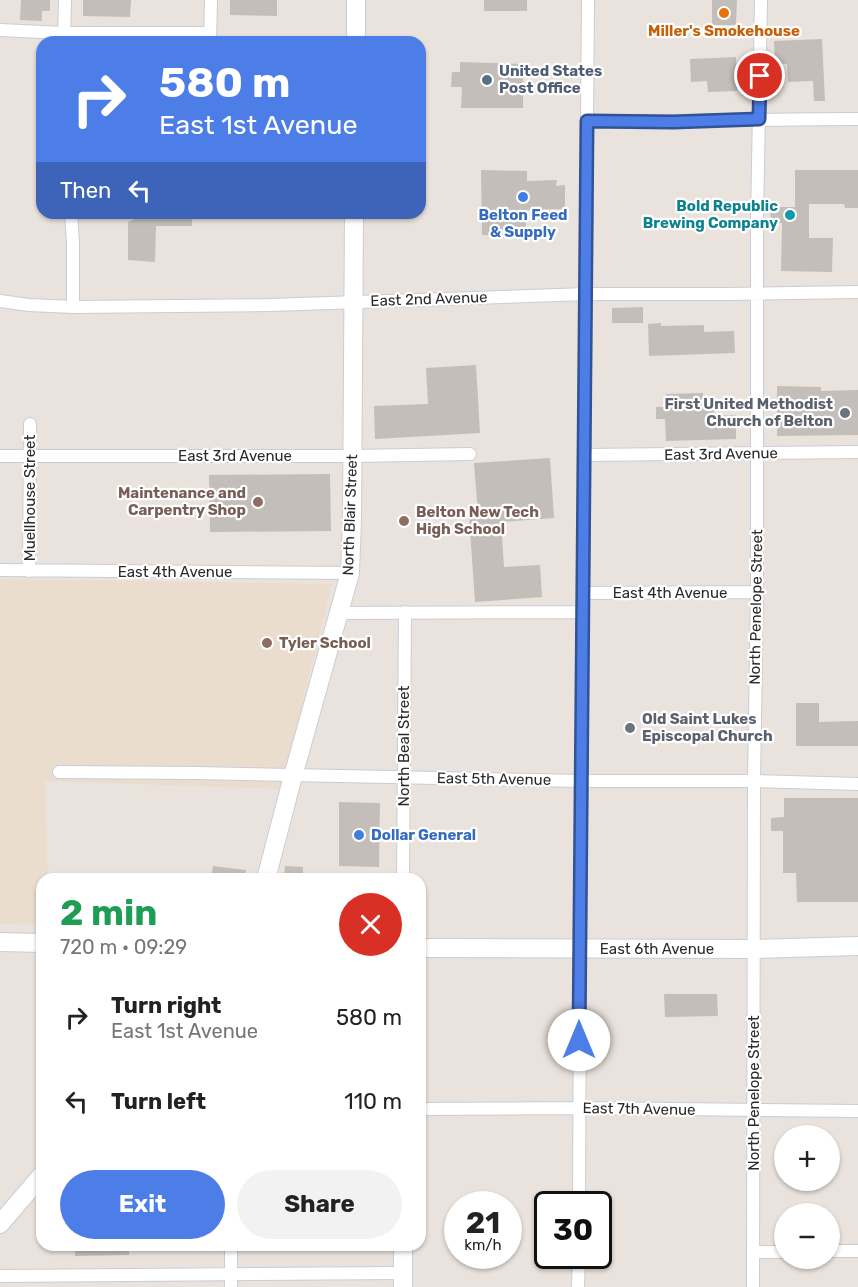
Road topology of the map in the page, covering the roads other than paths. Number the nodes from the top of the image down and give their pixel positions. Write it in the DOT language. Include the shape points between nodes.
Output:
graph roads {
  1 [pos="65,0"];
  2 [pos="211,0"];
  3 [pos="356,0"];
  4 [pos="588,0"];
  5 [pos="761,0"];
  6 [pos="0,30"];
  7 [pos="55,36"];
  8 [pos="64,36"];
  9 [pos="210,36"];
  10 [pos="356,36"];
  11 [pos="759,119"];
  12 [pos="858,119"];
  13 [pos="587,121"];
  14 [pos="72,219"];
  15 [pos="354,219"];
  16 [pos="858,292"];
  17 [pos="586,294"];
  18 [pos="758,294"];
  19 [pos="0,301"];
  20 [pos="353,301"];
  21 [pos="73,306"];
  22 [pos="30,424"];
  23 [pos="858,452"];
  24 [pos="470,453"];
  25 [pos="757,453"];
  26 [pos="584,455"];
  27 [pos="0,456"];
  28 [pos="31,456"];
  29 [pos="352,456"];
  30 [pos="0,570"];
  31 [pos="29,571"];
  32 [pos="350,573"];
  33 [pos="757,592"];
  34 [pos="583,593"];
  35 [pos="405,612"];
  36 [pos="583,612"];
  37 [pos="338,613"];
  38 [pos="59,772"];
  39 [pos="293,776"];
  40 [pos="404,778"];
  41 [pos="581,781"];
  42 [pos="754,781"];
  43 [pos="858,784"];
  44 [pos="268,873"];
  45 [pos="403,873"];
  46 [pos="0,942"];
  47 [pos="36,943"];
  48 [pos="858,946"];
  49 [pos="426,948"];
  50 [pos="580,948"];
  51 [pos="754,949"];
  52 [pos="579,1108"];
  53 [pos="426,1109"];
  54 [pos="754,1110"];
  55 [pos="858,1111"];
  56 [pos="36,1182"];
  57 [pos="579,1191"];
  58 [pos="0,1224"];
  59 [pos="231,1251"];
  60 [pos="403,1251"];
  61 [pos="840,1251"];
  62 [pos="858,1251"];
  63 [pos="753,1252"];
  64 [pos="774,1252"];
  65 [pos="579,1269"];
  66 [pos="0,1276"];
  67 [pos="404,1280"];
  68 [pos="231,1281"];
  69 [pos="579,1287"];
  70 [pos="753,1287"];
  1 -- 8 [label="street"];
  2 -- 9 [label="street"];
  3 -- 10 [label="street"];
  4 -- 13 [label="street"];
  5 -- 11 [label="street, North Penelope Street"];
  6 -- 7 [label="street"];
  11 -- 12 [label="street"];
  11 -- 13 [label="street"];
  11 -- 18 [label="street, North Penelope Street"];
  13 -- 17 [label="street"];
  14 -- 21 [label="street"];
  15 -- 20 [label="street, North Blair Street"];
  16 -- 18 [label="street, East 2nd Avenue"];
  17 -- 18 [label="street, East 2nd Avenue"];
  17 -- 20 [label="street, East 2nd Avenue"];
  17 -- 26 [label="street"];
  18 -- 25 [label="street, North Penelope Street"];
  19 -- 21 [label="street, East 2nd Avenue"];
  20 -- 21 [label="street, East 2nd Avenue"];
  20 -- 29 [label="street, North Blair Street"];
  22 -- 28 [label="street, Muellhouse Street"];
  23 -- 25 [label="street, East 3rd Avenue"];
  24 -- 29 [label="street, East 3rd Avenue"];
  25 -- 26 [label="street, East 3rd Avenue"];
  25 -- 33 [label="street, North Penelope Street"];
  26 -- 34 [label="street"];
  27 -- 28 [label="street, East 3rd Avenue"];
  28 -- 29 [label="street, East 3rd Avenue"];
  28 -- 31 [label="street, Muellhouse Street"];
  29 -- 32 [label="street, North Blair Street"];
  30 -- 31 [label="street, East 4th Avenue"];
  31 -- 32 [label="street, East 4th Avenue"];
  32 -- 37 [label="street, North Blair Street"];
  33 -- 34 [label="street, East 4th Avenue"];
  33 -- 42 [label="street, North Penelope Street"];
  34 -- 36 [label="street"];
  35 -- 36 [label="street"];
  35 -- 37 [label="street"];
  35 -- 40 [label="street, North Beal Street"];
  36 -- 41 [label="street"];
  37 -- 39 [label="street, North Blair Street"];
  38 -- 39 [label="street, East 5th Avenue"];
  39 -- 40 [label="street, East 5th Avenue"];
  39 -- 44 [label="street, North Blair Street"];
  40 -- 41 [label="street, East 5th Avenue"];
  40 -- 45 [label="street, North Beal Street"];
  41 -- 42 [label="street, East 5th Avenue"];
  41 -- 50 [label="street"];
  42 -- 43 [label="street, East 5th Avenue"];
  42 -- 51 [label="street, North Penelope Street"];
  46 -- 47 [label="street"];
  48 -- 51 [label="street, East 6th Avenue"];
  49 -- 50 [label="street, East 6th Avenue"];
  50 -- 51 [label="street, East 6th Avenue"];
  50 -- 52 [label="street"];
  51 -- 54 [label="street, North Penelope Street"];
  52 -- 53 [label="street, East 7th Avenue"];
  52 -- 54 [label="street, East 7th Avenue"];
  52 -- 57 [label="street"];
  54 -- 55 [label="street, East 7th Avenue"];
  54 -- 63 [label="street, North Penelope Street"];
  56 -- 58 [label="street"];
  59 -- 68 [label="street"];
  60 -- 67 [label="street"];
  61 -- 62 [label="street"];
  63 -- 64 [label="street"];
  63 -- 70 [label="street, North Penelope Street"];
  65 -- 69 [label="street"];
  66 -- 68 [label="street"];
  67 -- 68 [label="street"];
}
